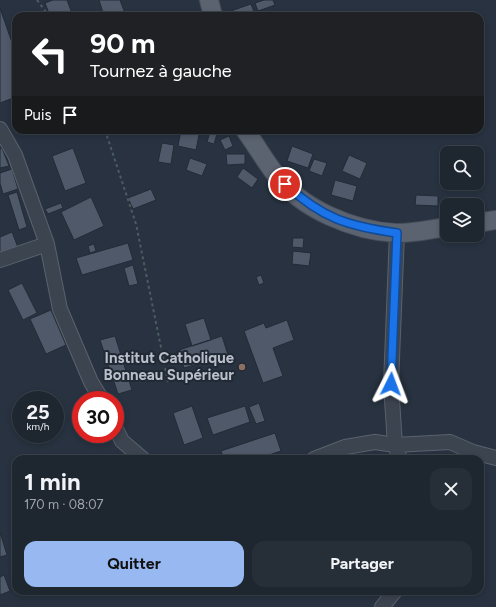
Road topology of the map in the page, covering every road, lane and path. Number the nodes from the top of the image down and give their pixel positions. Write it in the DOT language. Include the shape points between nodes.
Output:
graph roads {
  1 [pos="37,0"];
  2 [pos="209,0"];
  3 [pos="46,12"];
  4 [pos="212,12"];
  5 [pos="0,129"];
  6 [pos="106,134"];
  7 [pos="248,134"];
  8 [pos="496,220"];
  9 [pos="484,222"];
  10 [pos="440,228"];
  11 [pos="397,233"];
  12 [pos="47,244"];
  13 [pos="0,260"];
  14 [pos="168,382"];
  15 [pos="96,391"];
  16 [pos="124,443"];
  17 [pos="395,445"];
  18 [pos="138,455"];
  19 [pos="324,455"];
  20 [pos="399,455"];
  21 [pos="496,458"];
  22 [pos="392,595"];
  23 [pos="382,607"];
  1 -- 3 [label="path"];
  2 -- 4 [label="main road"];
  5 -- 12 [label="street" via="15,155"];
  6 -- 14 [label="path" via="136,224"];
  7 -- 11 [label="main road" via="276,176 302,199 334,219 369,229"];
  8 -- 9 [label="main road"];
  10 -- 11 [label="main road"];
  11 -- 17 [label="street" via="391,384"];
  12 -- 13 [label="street"];
  12 -- 15 [label="street" via="60,309"];
  16 -- 18 [label="street"];
  17 -- 19 [label="street" via="375,442 345,447"];
  17 -- 20 [label="street"];
  17 -- 21 [label="street" via="450,442"];
  22 -- 23 [label="street"];
}
